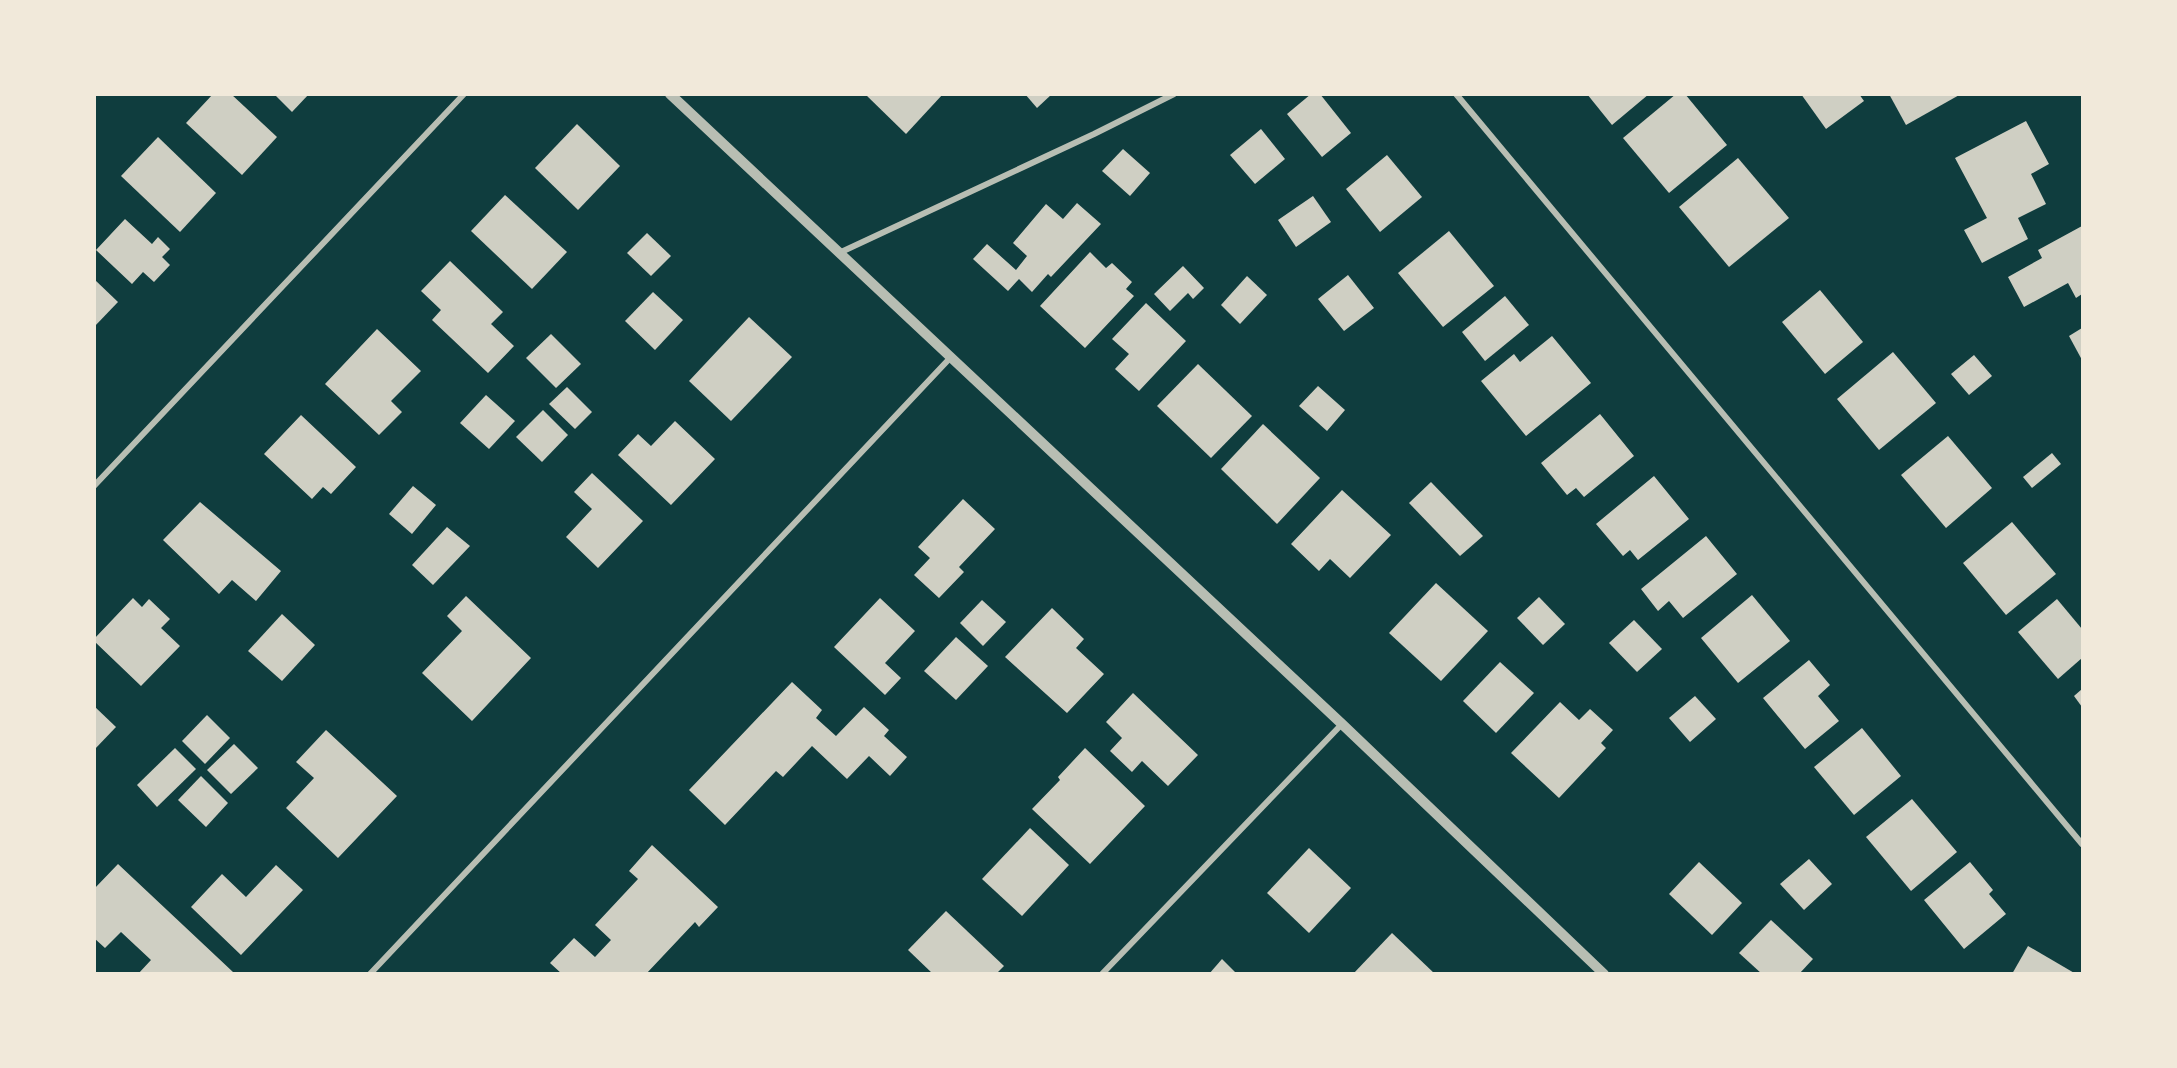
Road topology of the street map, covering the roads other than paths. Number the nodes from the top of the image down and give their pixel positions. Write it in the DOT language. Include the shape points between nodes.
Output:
graph roads {
  1 [pos="464,94"];
  2 [pos="670,94"];
  3 [pos="1174,94"];
  4 [pos="1456,94"];
  5 [pos="838,253"];
  6 [pos="951,357"];
  7 [pos="94,486"];
  8 [pos="1342,724"];
  9 [pos="2082,844"];
  10 [pos="370,974"];
  11 [pos="1102,974"];
  12 [pos="1604,974"];
  1 -- 7 [label="street"];
  2 -- 5 [label="street"];
  3 -- 5 [label="street"];
  4 -- 9 [label="street"];
  5 -- 6 [label="street"];
  6 -- 8 [label="street"];
  6 -- 10 [label="street"];
  8 -- 11 [label="street"];
  8 -- 12 [label="street"];
}
